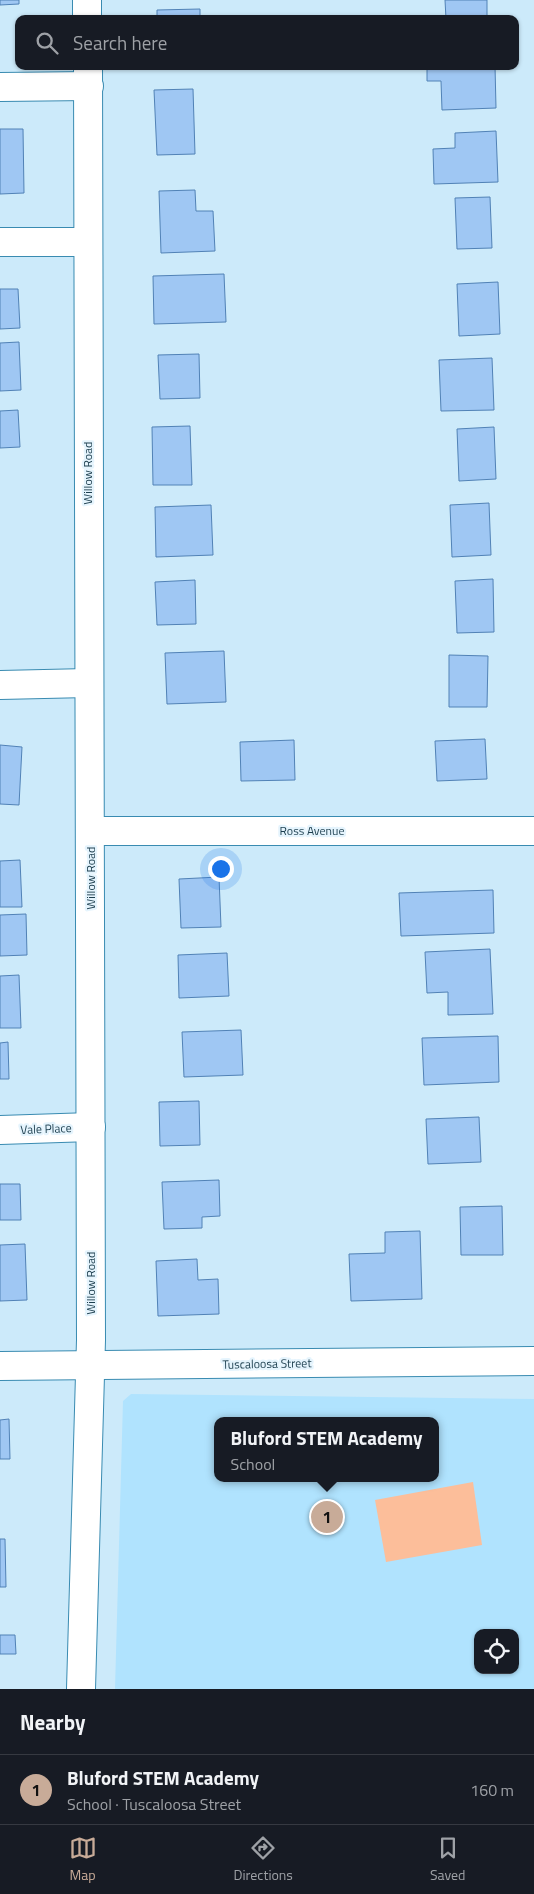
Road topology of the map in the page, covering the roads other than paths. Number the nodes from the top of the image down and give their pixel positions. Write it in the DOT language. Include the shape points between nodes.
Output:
graph roads {
  1 [pos="87,0"];
  2 [pos="87,15"];
  3 [pos="88,76"];
  4 [pos="0,87"];
  5 [pos="0,242"];
  6 [pos="88,242"];
  7 [pos="88,683"];
  8 [pos="0,685"];
  9 [pos="534,830"];
  10 [pos="91,831"];
  11 [pos="91,1128"];
  12 [pos="0,1130"];
  13 [pos="534,1362"];
  14 [pos="0,1366"];
  15 [pos="90,1366"];
  16 [pos="81,1689"];
  1 -- 2 [label="street"];
  3 -- 4 [label="street"];
  3 -- 6 [label="street, Willow Road"];
  5 -- 6 [label="street"];
  6 -- 7 [label="street, Willow Road"];
  7 -- 8 [label="street"];
  7 -- 10 [label="street, Willow Road"];
  9 -- 10 [label="street, Ross Avenue"];
  10 -- 11 [label="street, Willow Road"];
  11 -- 12 [label="street, Vale Place"];
  11 -- 15 [label="street, Willow Road"];
  13 -- 15 [label="street, Tuscaloosa Street"];
  14 -- 15 [label="street, Tuscaloosa Street"];
  15 -- 16 [label="street, Willow Road"];
}
